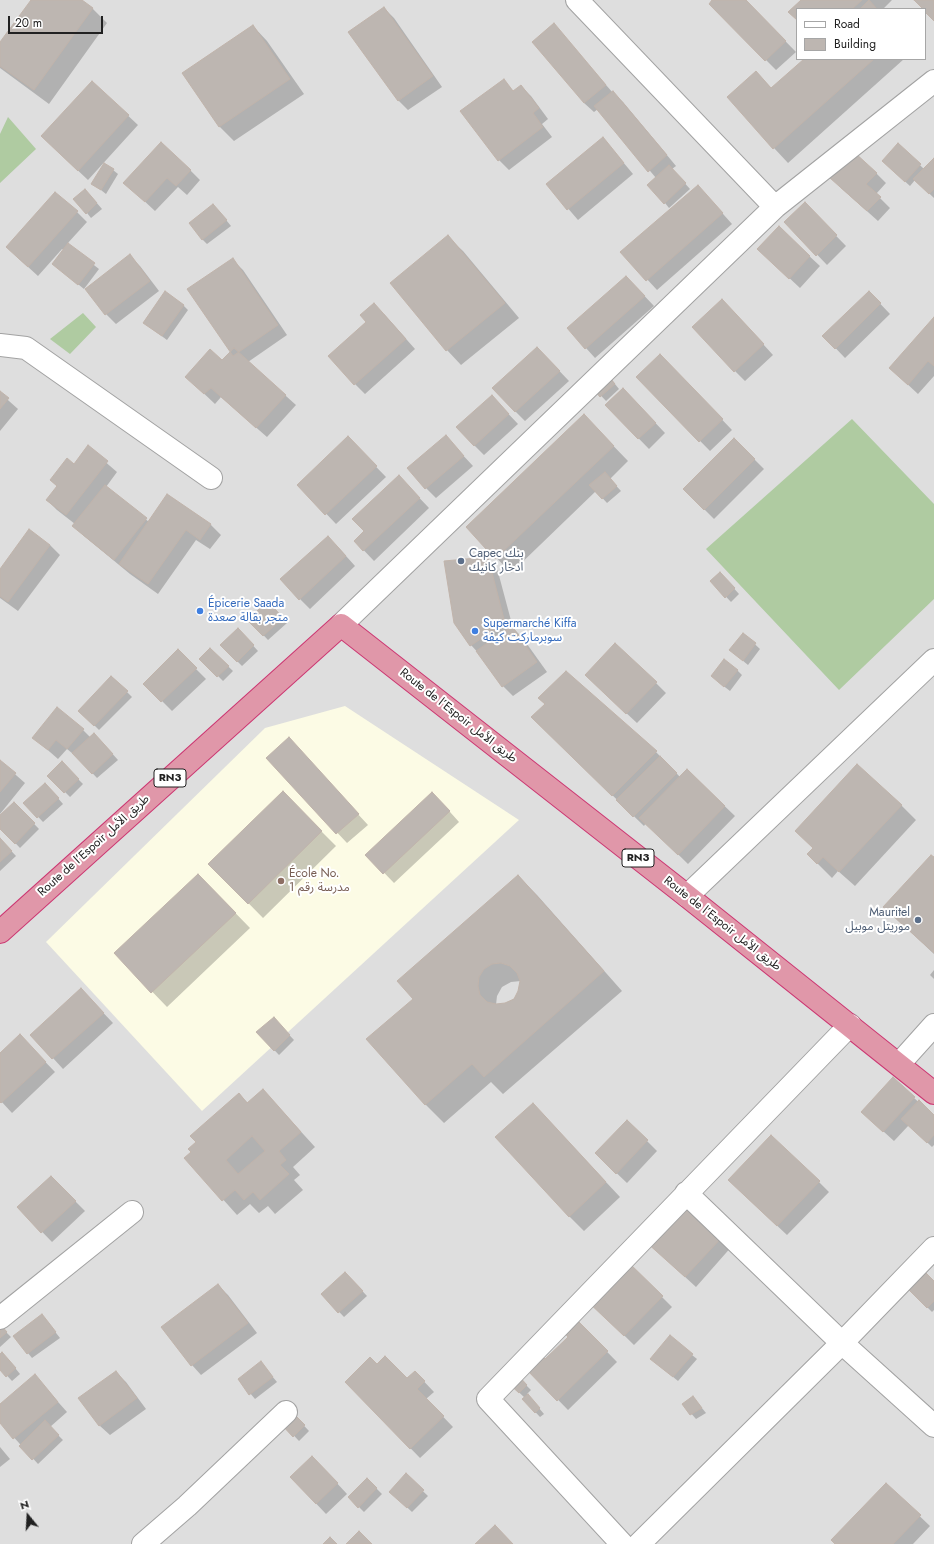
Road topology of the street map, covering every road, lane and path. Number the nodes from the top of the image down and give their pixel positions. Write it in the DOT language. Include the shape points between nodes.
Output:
graph roads {
  1 [pos="577,0"];
  2 [pos="934,81"];
  3 [pos="775,207"];
  4 [pos="0,345"];
  5 [pos="211,478"];
  6 [pos="341,625"];
  7 [pos="934,660"];
  8 [pos="687,896"];
  9 [pos="0,932"];
  10 [pos="850,1025"];
  11 [pos="934,1025"];
  12 [pos="899,1064"];
  13 [pos="934,1093"];
  14 [pos="686,1194"];
  15 [pos="132,1212"];
  16 [pos="934,1248"];
  17 [pos="0,1318"];
  18 [pos="842,1343"];
  19 [pos="286,1412"];
  20 [pos="934,1426"];
  21 [pos="143,1544"];
  22 [pos="622,1544"];
  23 [pos="639,1544"];
  1 -- 3 [label="street"];
  2 -- 3 [label="street"];
  3 -- 6 [label="street"];
  4 -- 5 [label="street" via="26,348"];
  6 -- 8 [label="highway, Route de l’Espoir طريق الأمل / RN3"];
  6 -- 9 [label="highway, Route de l’Espoir طريق الأمل / RN3"];
  7 -- 8 [label="street"];
  8 -- 10 [label="highway, Route de l’Espoir طريق الأمل / RN3"];
  10 -- 12 [label="highway, Route de l’Espoir طريق الأمل / RN3"];
  10 -- 14 [label="street"];
  11 -- 12 [label="street"];
  12 -- 13 [label="highway, Route de l’Espoir طريق الأمل / RN3"];
  14 -- 18 [label="street"];
  14 -- 22 [label="street" via="488,1399"];
  15 -- 17 [label="street"];
  16 -- 18 [label="street"];
  18 -- 20 [label="street"];
  18 -- 23 [label="street"];
  19 -- 21 [label="street"];
}
